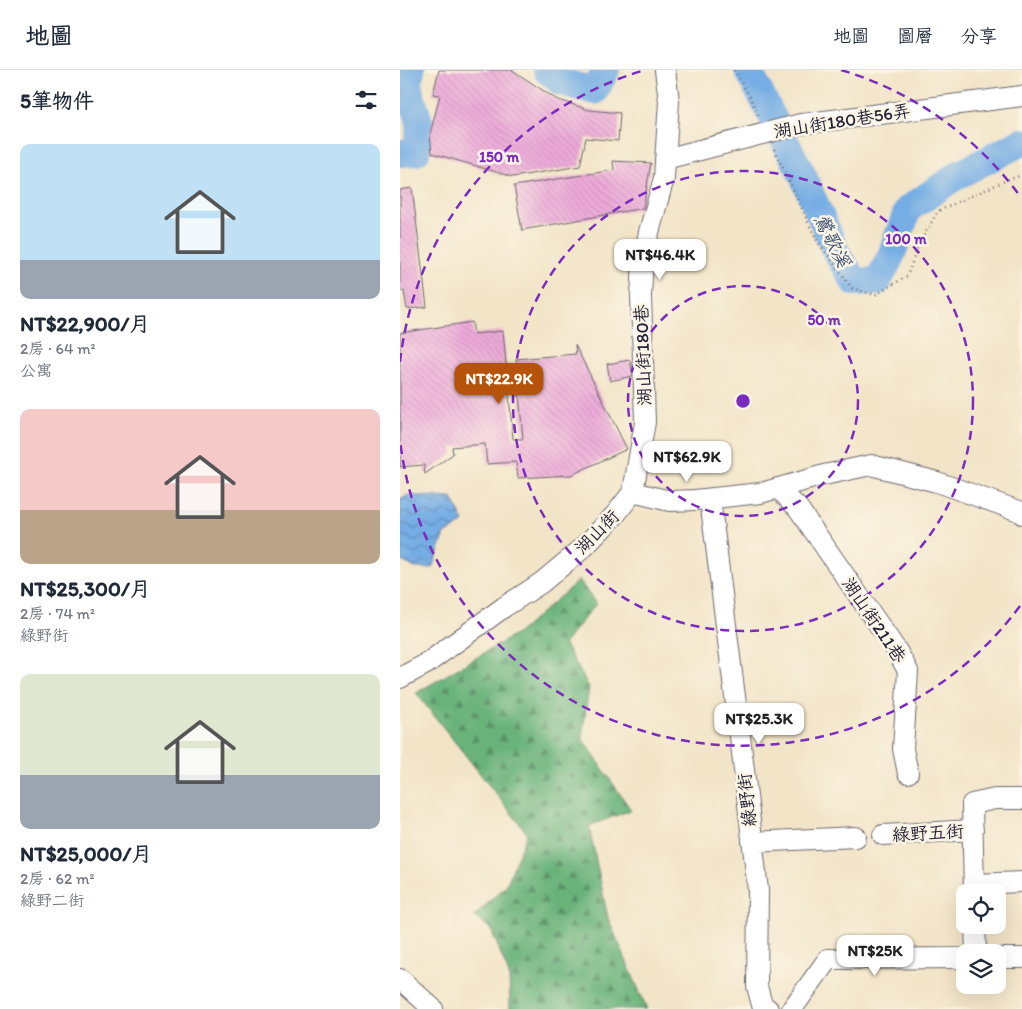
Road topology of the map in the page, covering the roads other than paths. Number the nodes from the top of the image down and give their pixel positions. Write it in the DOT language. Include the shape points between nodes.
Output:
graph roads {
  1 [pos="665,70"];
  2 [pos="1022,96"];
  3 [pos="665,159"];
  4 [pos="778,488"];
  5 [pos="633,492"];
  6 [pos="710,499"];
  7 [pos="1022,514"];
  8 [pos="400,678"];
  9 [pos="908,773"];
  10 [pos="1022,799"];
  11 [pos="973,830"];
  12 [pos="882,835"];
  13 [pos="856,838"];
  14 [pos="752,842"];
  15 [pos="1022,882"];
  16 [pos="974,884"];
  17 [pos="1006,884"];
  18 [pos="956,958"];
  19 [pos="1006,958"];
  20 [pos="1022,958"];
  21 [pos="402,986"];
  22 [pos="433,1009"];
  23 [pos="768,1009"];
  24 [pos="792,1009"];
  1 -- 3 [label="street, 湖山街180巷" via="669,101"];
  2 -- 3 [label="street, 湖山街180巷56弄" via="801,124"];
  3 -- 5 [label="street, 湖山街180巷" via="664,178 643,260 645,422"];
  4 -- 6 [label="street"];
  4 -- 7 [label="street" via="871,465 937,482"];
  4 -- 9 [label="street, 湖山街211巷" via="798,508 908,671 903,749"];
  5 -- 6 [label="street" via="670,501"];
  5 -- 8 [label="street, 湖山街" via="583,548 541,583 426,664"];
  6 -- 14 [label="street, 綠野街"];
  10 -- 11 [label="street" via="996,799 972,804"];
  11 -- 12 [label="street, 綠野五街"];
  11 -- 16 [label="street"];
  13 -- 14 [label="street"];
  14 -- 23 [label="street, 綠野街" via="758,890 756,986 762,1005"];
  15 -- 17 [label="street"];
  18 -- 24 [label="street" via="828,960"];
  19 -- 20 [label="street"];
  21 -- 22 [label="street"];
}
